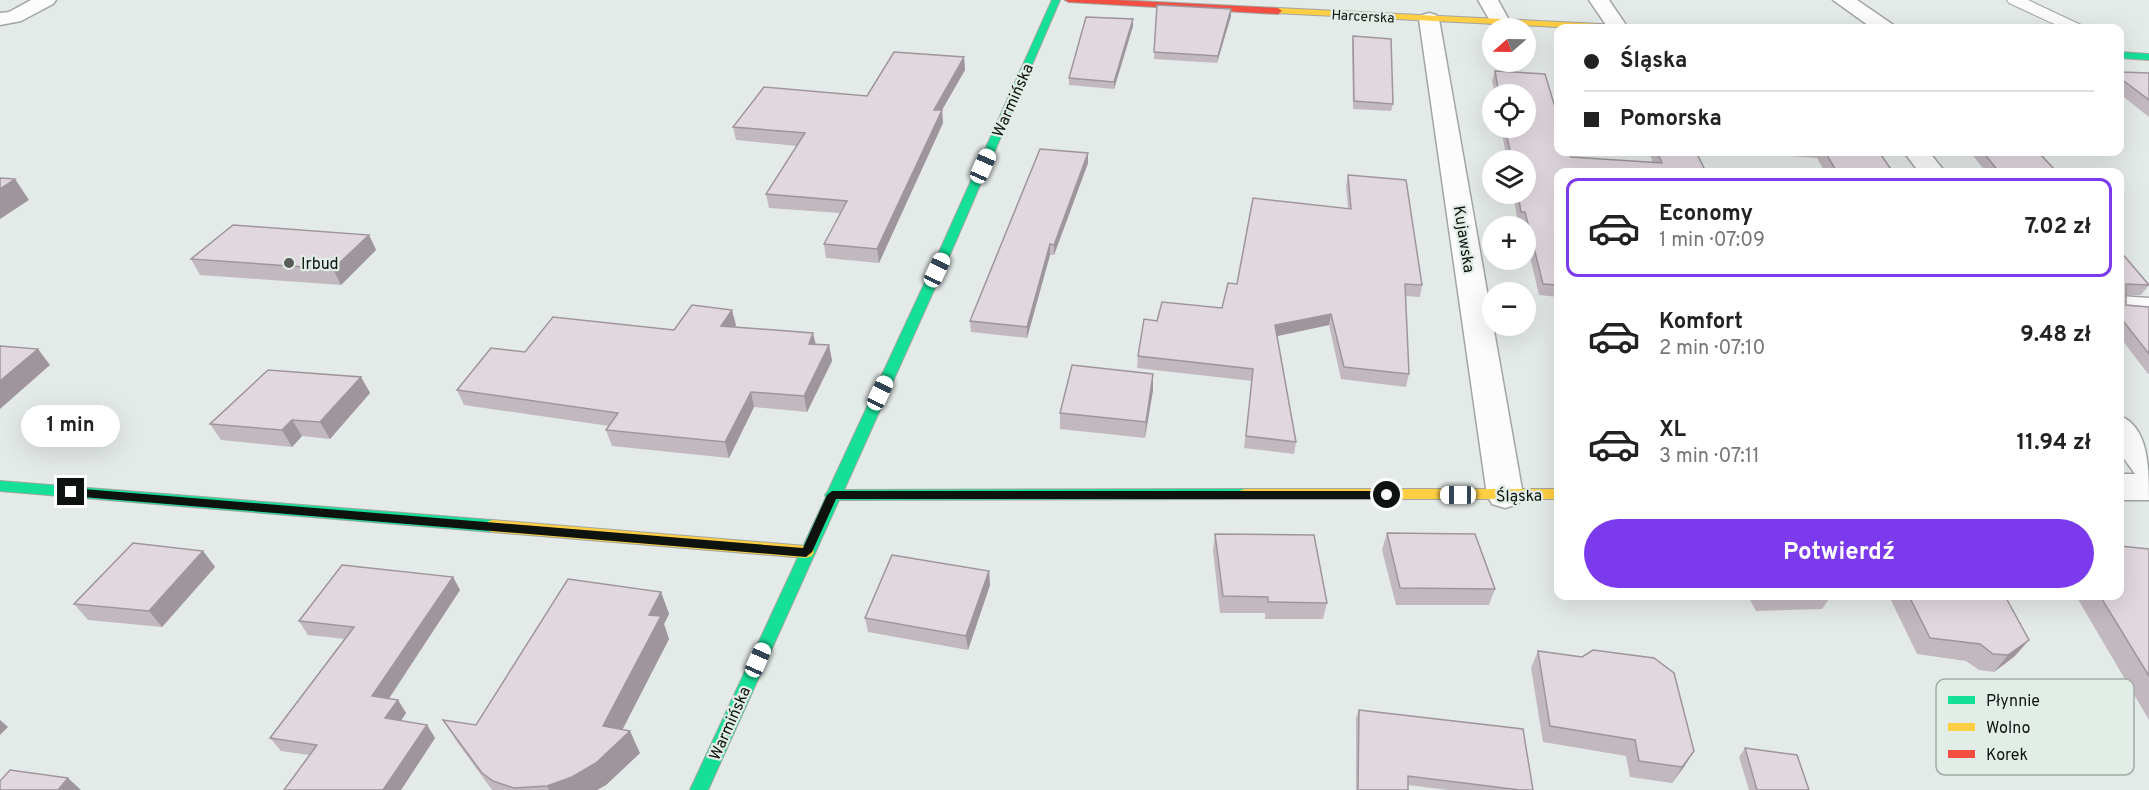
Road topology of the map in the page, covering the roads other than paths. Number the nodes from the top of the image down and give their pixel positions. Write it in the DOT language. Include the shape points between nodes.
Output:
graph roads {
  1 [pos="46,0"];
  2 [pos="1056,0"];
  3 [pos="1070,0"];
  4 [pos="1488,0"];
  5 [pos="1599,0"];
  6 [pos="1843,0"];
  7 [pos="2015,0"];
  8 [pos="1498,18"];
  9 [pos="1429,19"];
  10 [pos="0,20"];
  11 [pos="1482,21"];
  12 [pos="1536,24"];
  13 [pos="1616,24"];
  14 [pos="1879,24"];
  15 [pos="2066,24"];
  16 [pos="1554,25"];
  17 [pos="2124,56"];
  18 [pos="2149,57"];
  19 [pos="1919,156"];
  20 [pos="1929,168"];
  21 [pos="2124,305"];
  22 [pos="2149,307"];
  23 [pos="2124,434"];
  24 [pos="2149,468"];
  25 [pos="0,486"];
  26 [pos="2149,487"];
  27 [pos="2124,488"];
  28 [pos="1554,494"];
  29 [pos="832,495"];
  30 [pos="1505,495"];
  31 [pos="806,552"];
  32 [pos="699,790"];
  1 -- 10 [label="street"];
  2 -- 29 [label="street, Warmińska"];
  3 -- 9 [label="street, Harcerska"];
  4 -- 8 [label="street"];
  5 -- 13 [label="street"];
  6 -- 14 [label="street"];
  7 -- 15 [label="lane"];
  9 -- 11 [label="street, Harcerska"];
  9 -- 30 [label="street, Kujawska"];
  12 -- 16 [label="street, Harcerska"];
  17 -- 18 [label="street"];
  19 -- 20 [label="street"];
  21 -- 22 [label="street"];
  23 -- 24 [label="street"];
  25 -- 31 [label="street"];
  26 -- 27 [label="street"];
  28 -- 30 [label="street, Śląska"];
  29 -- 30 [label="street, Śląska"];
  29 -- 31 [label="street, Warmińska"];
  31 -- 32 [label="street, Warmińska"];
}
